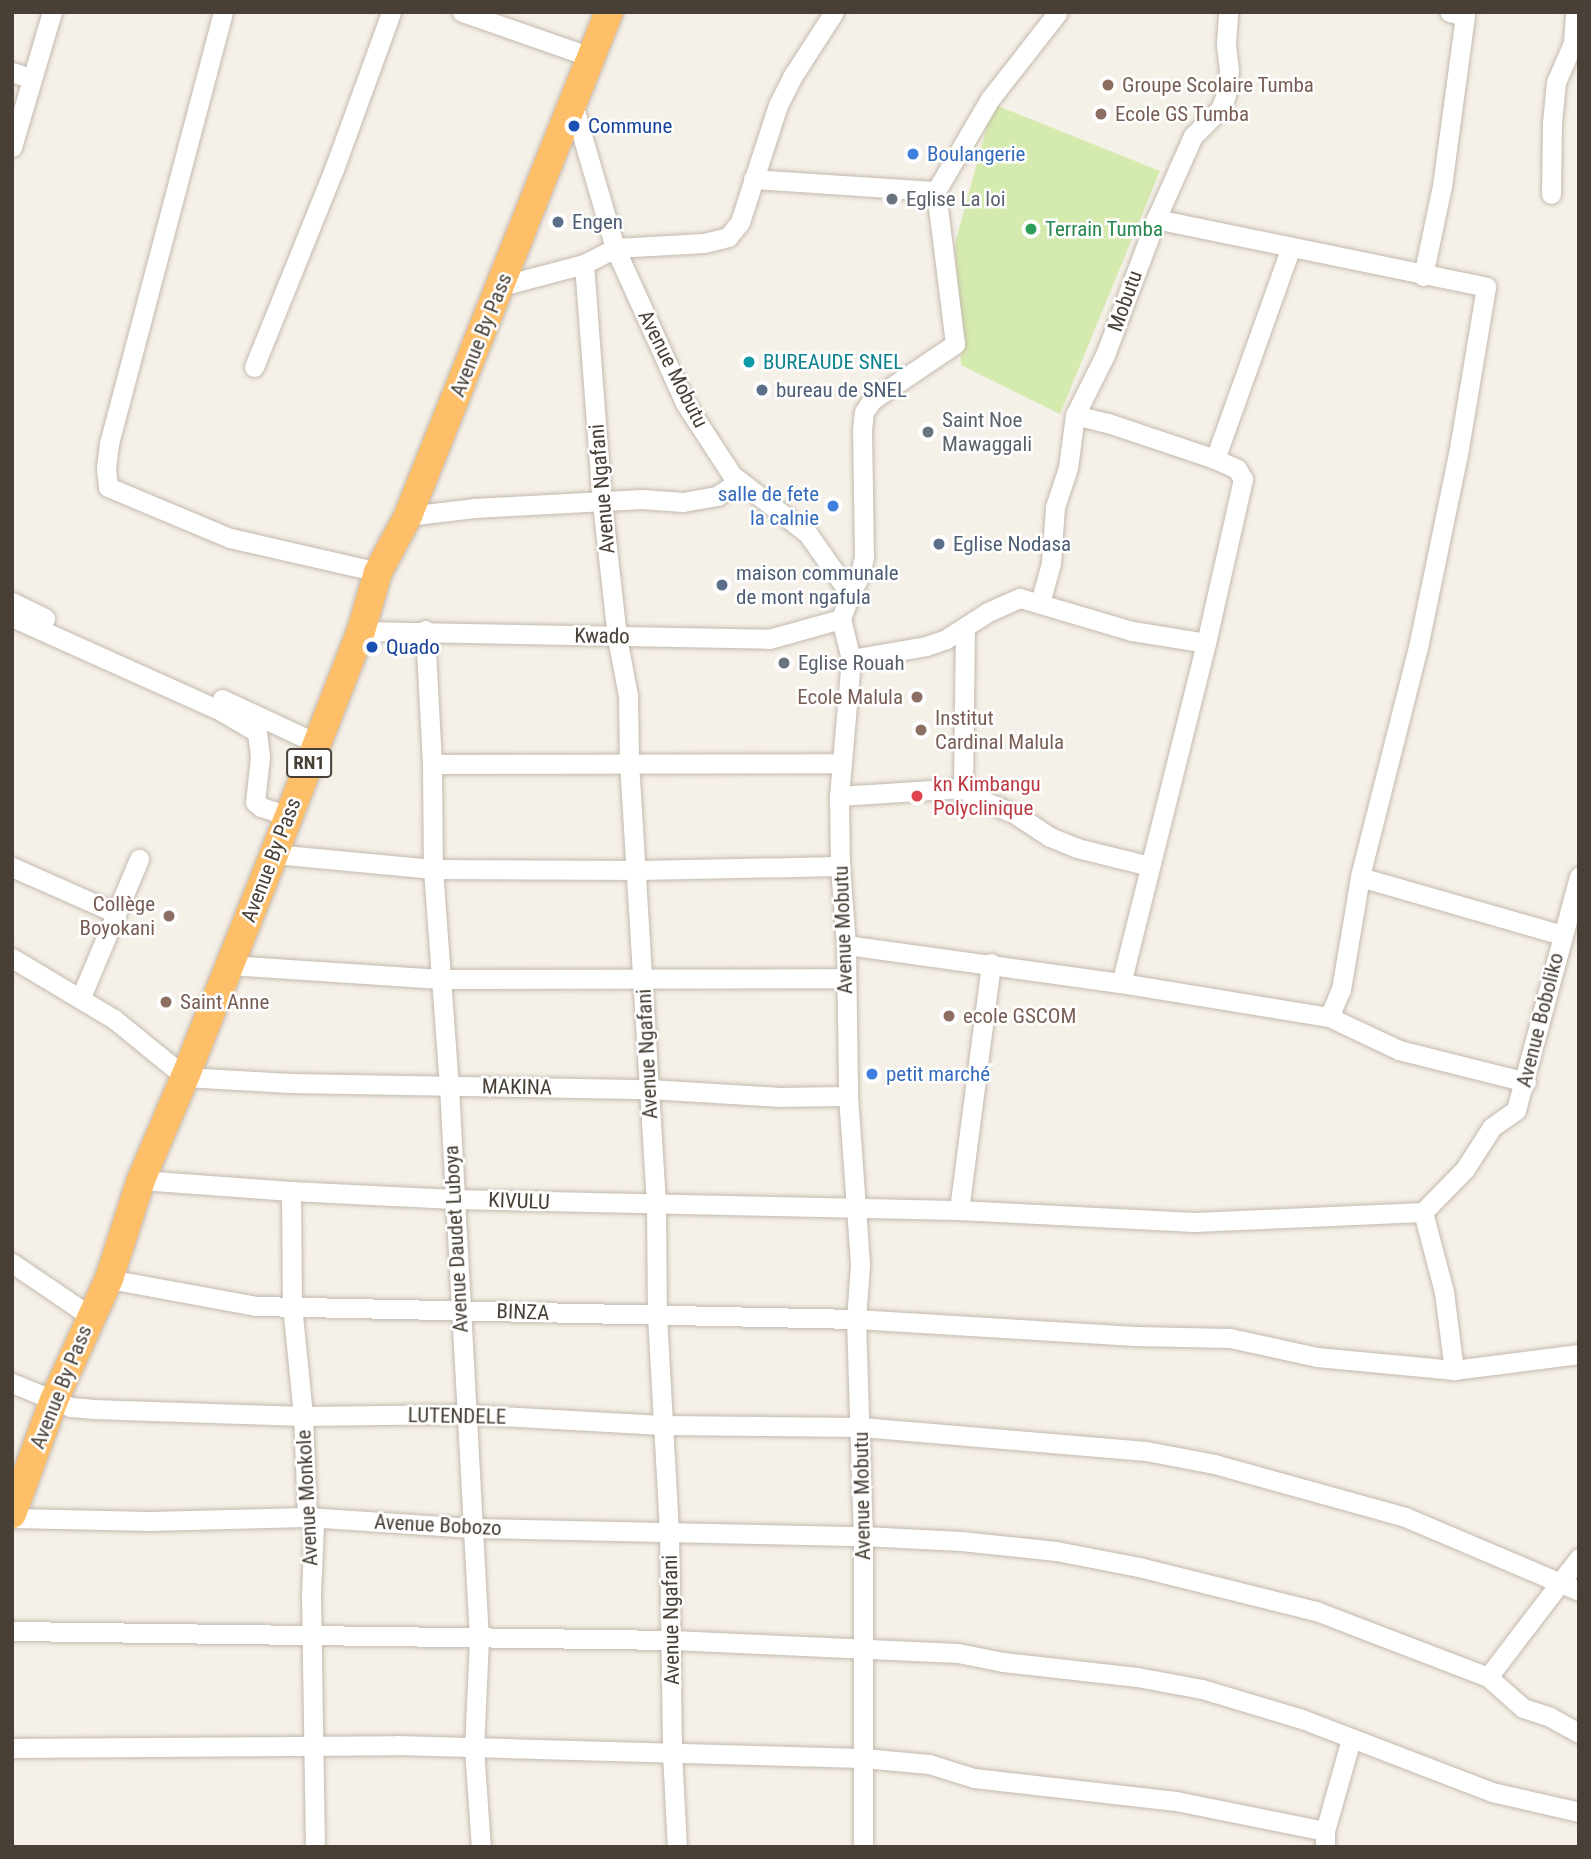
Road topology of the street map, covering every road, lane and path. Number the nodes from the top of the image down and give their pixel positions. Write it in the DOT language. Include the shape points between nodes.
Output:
graph roads {
  1 [pos="52,12"];
  2 [pos="223,12"];
  3 [pos="391,12"];
  4 [pos="461,12"];
  5 [pos="609,12"];
  6 [pos="834,12"];
  7 [pos="1058,12"];
  8 [pos="1228,12"];
  9 [pos="1449,12"];
  10 [pos="1575,12"];
  11 [pos="591,57"];
  12 [pos="12,72"];
  13 [pos="32,79"];
  14 [pos="572,101"];
  15 [pos="12,147"];
  16 [pos="752,179"];
  17 [pos="936,191"];
  18 [pos="1551,194"];
  19 [pos="1156,219"];
  20 [pos="615,248"];
  21 [pos="1290,249"];
  22 [pos="584,264"];
  23 [pos="1423,276"];
  24 [pos="501,286"];
  25 [pos="254,367"];
  26 [pos="1075,415"];
  27 [pos="1215,458"];
  28 [pos="739,481"];
  29 [pos="602,503"];
  30 [pos="408,516"];
  31 [pos="379,572"];
  32 [pos="850,594"];
  33 [pos="12,602"];
  34 [pos="1040,603"];
  35 [pos="12,617"];
  36 [pos="841,619"];
  37 [pos="965,629"];
  38 [pos="425,630"];
  39 [pos="361,631"];
  40 [pos="617,637"];
  41 [pos="1206,643"];
  42 [pos="850,659"];
  43 [pos="316,743"];
  44 [pos="629,762"];
  45 [pos="841,763"];
  46 [pos="432,764"];
  47 [pos="963,788"];
  48 [pos="839,796"];
  49 [pos="288,816"];
  50 [pos="274,854"];
  51 [pos="139,859"];
  52 [pos="840,866"];
  53 [pos="1150,866"];
  54 [pos="12,867"];
  55 [pos="433,869"];
  56 [pos="638,870"];
  57 [pos="1579,876"];
  58 [pos="1360,877"];
  59 [pos="116,913"];
  60 [pos="1562,935"];
  61 [pos="846,945"];
  62 [pos="12,958"];
  63 [pos="991,963"];
  64 [pos="229,965"];
  65 [pos="845,978"];
  66 [pos="441,979"];
  67 [pos="644,979"];
  68 [pos="1121,983"];
  69 [pos="81,998"];
  70 [pos="1329,1017"];
  71 [pos="186,1077"];
  72 [pos="1525,1082"];
  73 [pos="449,1087"];
  74 [pos="649,1089"];
  75 [pos="848,1096"];
  76 [pos="141,1180"];
  77 [pos="291,1191"];
  78 [pos="454,1199"];
  79 [pos="656,1205"];
  80 [pos="857,1209"];
  81 [pos="959,1210"];
  82 [pos="1423,1212"];
  83 [pos="12,1263"];
  84 [pos="109,1279"];
  85 [pos="292,1306"];
  86 [pos="460,1310"];
  87 [pos="90,1316"];
  88 [pos="657,1316"];
  89 [pos="856,1319"];
  90 [pos="1579,1354"];
  91 [pos="1454,1370"];
  92 [pos="12,1383"];
  93 [pos="54,1400"];
  94 [pos="465,1414"];
  95 [pos="303,1416"];
  96 [pos="662,1425"];
  97 [pos="862,1427"];
  98 [pos="12,1516"];
  99 [pos="307,1517"];
  100 [pos="472,1528"];
  101 [pos="669,1534"];
  102 [pos="863,1536"];
  103 [pos="1579,1558"];
  104 [pos="1557,1583"];
  105 [pos="1579,1591"];
  106 [pos="12,1631"];
  107 [pos="311,1633"];
  108 [pos="479,1639"];
  109 [pos="672,1640"];
  110 [pos="865,1648"];
  111 [pos="1488,1677"];
  112 [pos="1579,1733"];
  113 [pos="1351,1739"];
  114 [pos="315,1745"];
  115 [pos="12,1748"];
  116 [pos="474,1748"];
  117 [pos="672,1753"];
  118 [pos="863,1758"];
  119 [pos="1579,1812"];
  120 [pos="1325,1839"];
  121 [pos="315,1847"];
  122 [pos="481,1847"];
  123 [pos="677,1847"];
  124 [pos="863,1847"];
  1 -- 13 [label="street"];
  2 -- 31 [label="street" via="109,444 108,487 230,538"];
  3 -- 25 [label="street"];
  4 -- 11 [label="street"];
  5 -- 11 [label="highway, Avenue By Pass / RN1"];
  6 -- 16 [label="street" via="792,76"];
  7 -- 17 [label="street" via="990,99"];
  8 -- 19 [label="street, Mobutu" via="1226,94 1220,108 1193,136"];
  9 -- 23 [label="street" via="1465,16 1442,186"];
  10 -- 18 [label="street" via="1573,43 1556,82"];
  11 -- 14 [label="highway, Avenue By Pass / RN1"];
  12 -- 13 [label="street"];
  13 -- 15 [label="street"];
  14 -- 20 [label="street, Avenue Mobutu"];
  14 -- 24 [label="highway, Avenue By Pass / RN1"];
  16 -- 17 [label="street"];
  16 -- 20 [label="street" via="740,222 728,237 704,243"];
  17 -- 32 [label="street" via="955,344 872,400 864,412 864,556"];
  19 -- 21 [label="street"];
  19 -- 26 [label="street, Mobutu" via="1105,355"];
  20 -- 22 [label="street"];
  20 -- 28 [label="street, Avenue Mobutu" via="685,403"];
  21 -- 23 [label="street"];
  21 -- 27 [label="street"];
  22 -- 24 [label="street"];
  22 -- 29 [label="street, Avenue Ngafani"];
  23 -- 58 [label="street" via="1486,287 1418,648"];
  24 -- 30 [label="highway, Avenue By Pass / RN1"];
  26 -- 27 [label="street"];
  26 -- 34 [label="street, Mobutu"];
  27 -- 41 [label="street" via="1237,469 1243,479"];
  28 -- 29 [label="street" via="717,496 683,502 642,499"];
  28 -- 32 [label="street, Avenue Mobutu" via="808,534"];
  29 -- 30 [label="street" via="474,508"];
  29 -- 40 [label="street, Avenue Ngafani"];
  30 -- 31 [label="highway, Avenue By Pass / RN1"];
  31 -- 39 [label="highway, Avenue By Pass / RN1"];
  32 -- 36 [label="street"];
  33 -- 43 [label="street"];
  34 -- 37 [label="street" via="1020,598 1005,603"];
  34 -- 41 [label="street" via="1132,631"];
  35 -- 49 [label="street" via="221,711 257,732 260,757 255,802"];
  36 -- 40 [label="street, Kwado" via="769,639"];
  36 -- 42 [label="street, Avenue Mobutu"];
  37 -- 42 [label="street" via="926,646"];
  37 -- 47 [label="street"];
  38 -- 39 [label="street, Kwado"];
  38 -- 40 [label="street, Kwado"];
  38 -- 46 [label="street, Avenue Daudet Luboya"];
  39 -- 43 [label="highway, Avenue By Pass / RN1"];
  40 -- 44 [label="street, Avenue Ngafani" via="628,696"];
  41 -- 53 [label="street"];
  42 -- 45 [label="street, Avenue Mobutu"];
  43 -- 49 [label="highway, Avenue By Pass / RN1"];
  44 -- 45 [label="street"];
  44 -- 46 [label="street"];
  44 -- 56 [label="street, Avenue Ngafani"];
  45 -- 48 [label="street, Avenue Mobutu"];
  46 -- 55 [label="street, Avenue Daudet Luboya"];
  47 -- 48 [label="street"];
  47 -- 53 [label="street" via="1050,837"];
  48 -- 52 [label="street, Avenue Mobutu"];
  49 -- 50 [label="highway, Avenue By Pass / RN1"];
  50 -- 55 [label="street"];
  50 -- 64 [label="highway, Avenue By Pass / RN1"];
  51 -- 59 [label="street"];
  52 -- 56 [label="street"];
  52 -- 61 [label="street, Avenue Mobutu"];
  53 -- 68 [label="street"];
  54 -- 59 [label="street"];
  55 -- 56 [label="street"];
  55 -- 66 [label="street, Avenue Daudet Luboya"];
  56 -- 67 [label="street, Avenue Ngafani"];
  57 -- 60 [label="street, Avenue Boboliko"];
  58 -- 60 [label="street"];
  58 -- 70 [label="street" via="1340,989"];
  59 -- 69 [label="street"];
  60 -- 72 [label="street, Avenue Boboliko"];
  61 -- 63 [label="street"];
  61 -- 65 [label="street, Avenue Mobutu"];
  62 -- 69 [label="street"];
  63 -- 68 [label="street"];
  63 -- 81 [label="street"];
  64 -- 66 [label="street"];
  64 -- 71 [label="highway, Avenue By Pass / RN1"];
  65 -- 67 [label="street"];
  65 -- 75 [label="street, Avenue Mobutu"];
  66 -- 67 [label="street"];
  66 -- 73 [label="street, Avenue Daudet Luboya"];
  67 -- 74 [label="street, Avenue Ngafani"];
  68 -- 70 [label="street"];
  69 -- 71 [label="street" via="114,1018"];
  70 -- 72 [label="street" via="1399,1050"];
  71 -- 73 [label="street, MAKINA"];
  71 -- 76 [label="highway, Avenue By Pass / RN1"];
  72 -- 82 [label="street, Avenue Boboliko" via="1516,1110 1492,1127 1465,1169"];
  73 -- 74 [label="street, MAKINA"];
  73 -- 78 [label="street, Avenue Daudet Luboya"];
  74 -- 75 [label="street, MAKINA"];
  74 -- 79 [label="street, Avenue Ngafani"];
  75 -- 80 [label="street, Avenue Mobutu"];
  76 -- 77 [label="street, KIVULU"];
  76 -- 84 [label="highway, Avenue By Pass / RN1"];
  77 -- 78 [label="street, KIVULU"];
  77 -- 85 [label="street, Avenue Monkole"];
  78 -- 79 [label="street, KIVULU"];
  78 -- 86 [label="street, Avenue Daudet Luboya"];
  79 -- 80 [label="street, KIVULU"];
  79 -- 88 [label="street, Avenue Ngafani"];
  80 -- 81 [label="street, KIVULU"];
  80 -- 89 [label="street, Avenue Mobutu" via="860,1265"];
  81 -- 82 [label="street, KIVULU" via="1194,1222"];
  82 -- 91 [label="street" via="1444,1292"];
  83 -- 87 [label="street"];
  84 -- 85 [label="street, BINZA" via="197,1298"];
  84 -- 87 [label="highway, Avenue By Pass / RN1"];
  85 -- 86 [label="street, BINZA"];
  85 -- 95 [label="street, Avenue Monkole"];
  86 -- 88 [label="street, BINZA"];
  86 -- 94 [label="street, Avenue Daudet Luboya"];
  87 -- 93 [label="highway, Avenue By Pass / RN1"];
  88 -- 89 [label="street, BINZA"];
  88 -- 96 [label="street, Avenue Ngafani"];
  89 -- 91 [label="street, BINZA" via="1230,1338 1317,1357"];
  89 -- 97 [label="street, Avenue Mobutu"];
  90 -- 91 [label="street, BINZA"];
  92 -- 93 [label="street, LUTENDELE"];
  93 -- 95 [label="street, LUTENDELE" via="92,1409"];
  93 -- 98 [label="highway, Avenue By Pass / RN1"];
  94 -- 95 [label="street, LUTENDELE"];
  94 -- 96 [label="street, LUTENDELE"];
  94 -- 100 [label="street, Avenue Daudet Luboya"];
  95 -- 99 [label="street, Avenue Monkole"];
  96 -- 97 [label="street, LUTENDELE"];
  96 -- 101 [label="street, Avenue Ngafani"];
  97 -- 102 [label="street, Avenue Mobutu"];
  97 -- 104 [label="street, LUTENDELE" via="1073,1443 1214,1464 1405,1517"];
  98 -- 99 [label="street, Avenue Bobozo" via="150,1521"];
  99 -- 100 [label="street, Avenue Bobozo"];
  99 -- 107 [label="street, Avenue Monkole" via="314,1525"];
  100 -- 101 [label="street, Avenue Bobozo"];
  100 -- 108 [label="street, Avenue Daudet Luboya"];
  101 -- 102 [label="street, Avenue Bobozo"];
  101 -- 109 [label="street, Avenue Ngafani"];
  102 -- 110 [label="street, Avenue Mobutu"];
  102 -- 111 [label="street, Avenue Bobozo" via="1027,1547 1139,1567 1316,1611"];
  103 -- 104 [label="street"];
  104 -- 105 [label="street, LUTENDELE"];
  104 -- 111 [label="street"];
  106 -- 107 [label="street"];
  107 -- 108 [label="street"];
  107 -- 114 [label="street, Avenue Monkole"];
  108 -- 109 [label="street"];
  108 -- 116 [label="street, Avenue Daudet Luboya"];
  109 -- 110 [label="street"];
  109 -- 117 [label="street, Avenue Ngafani"];
  110 -- 113 [label="street" via="958,1653 1175,1683 1302,1719"];
  110 -- 118 [label="street, Avenue Mobutu"];
  111 -- 112 [label="street" via="1523,1708"];
  113 -- 119 [label="street" via="1492,1792"];
  113 -- 120 [label="street"];
  114 -- 115 [label="street"];
  114 -- 116 [label="street"];
  114 -- 121 [label="street, Avenue Monkole"];
  116 -- 117 [label="street"];
  116 -- 122 [label="street, Avenue Daudet Luboya"];
  117 -- 118 [label="street"];
  117 -- 123 [label="street, Avenue Ngafani"];
  118 -- 120 [label="street" via="929,1764 994,1781 1176,1801"];
  118 -- 124 [label="street, Avenue Mobutu"];
}
